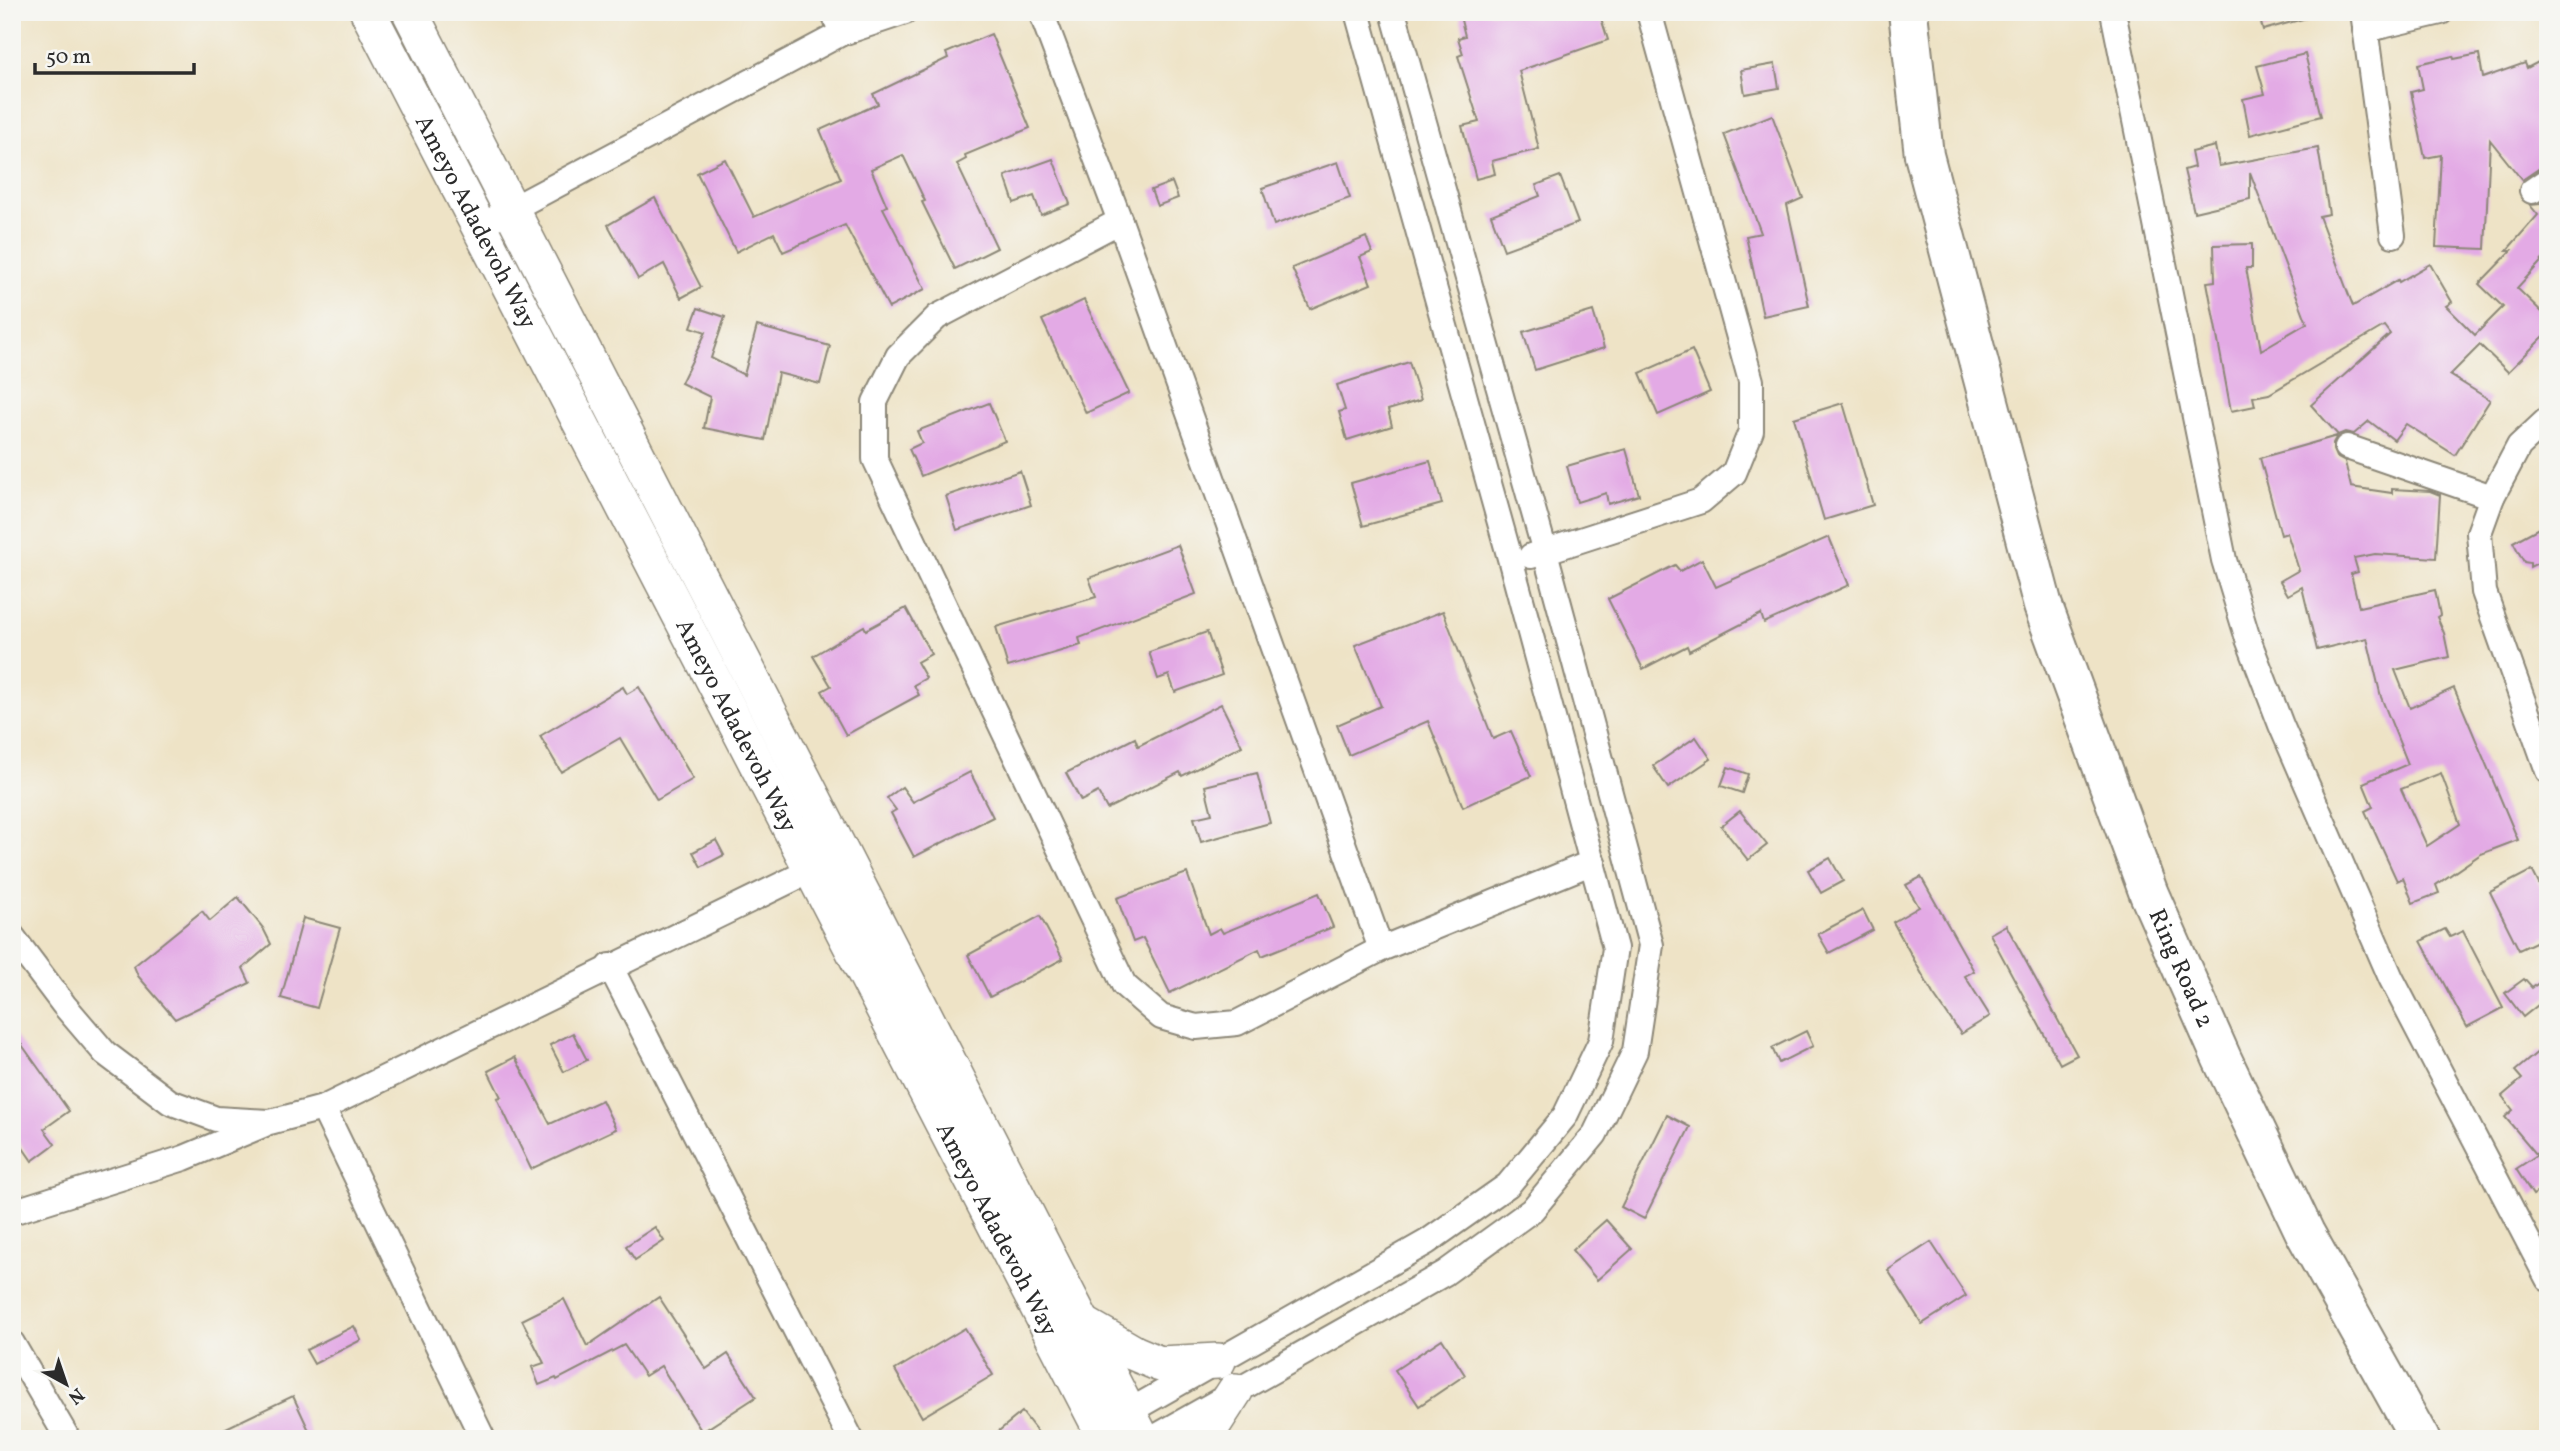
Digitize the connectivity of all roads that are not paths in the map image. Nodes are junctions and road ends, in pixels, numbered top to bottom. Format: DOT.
graph roads {
  1 [pos="368,12"];
  2 [pos="410,12"];
  3 [pos="905,12"];
  4 [pos="1041,12"];
  5 [pos="1357,12"];
  6 [pos="1393,12"];
  7 [pos="1648,12"];
  8 [pos="1908,12"];
  9 [pos="2113,12"];
  10 [pos="2441,12"];
  11 [pos="2364,21"];
  12 [pos="838,23"];
  13 [pos="511,210"];
  14 [pos="1120,221"];
  15 [pos="479,227"];
  16 [pos="2393,235"];
  17 [pos="2548,419"];
  18 [pos="2347,447"];
  19 [pos="2492,497"];
  20 [pos="1545,552"];
  21 [pos="1511,562"];
  22 [pos="2548,771"];
  23 [pos="1593,862"];
  24 [pos="827,863"];
  25 [pos="12,936"];
  26 [pos="1381,949"];
  27 [pos="610,966"];
  28 [pos="323,1108"];
  29 [pos="270,1122"];
  30 [pos="12,1212"];
  31 [pos="2548,1279"];
  32 [pos="1082,1323"];
  33 [pos="12,1343"];
  34 [pos="1218,1361"];
  35 [pos="1235,1391"];
  36 [pos="1119,1429"];
  37 [pos="68,1439"];
  38 [pos="483,1439"];
  39 [pos="851,1439"];
  40 [pos="1152,1439"];
  41 [pos="1204,1439"];
  42 [pos="2420,1439"];
  1 -- 15 [label="street, Ameyo Adadevoh Way"];
  2 -- 13 [label="street, Ameyo Adadevoh Way"];
  3 -- 12 [label="street"];
  4 -- 14 [label="street"];
  5 -- 21 [label="street"];
  6 -- 20 [label="street"];
  7 -- 20 [label="street"];
  8 -- 42 [label="main road, Ring Road 2"];
  9 -- 31 [label="street"];
  10 -- 11 [label="street"];
  11 -- 16 [label="street"];
  12 -- 13 [label="street"];
  13 -- 15 [label="street"];
  13 -- 24 [label="street, Ameyo Adadevoh Way"];
  14 -- 26 [label="street"];
  14 -- 26 [label="street"];
  15 -- 24 [label="street, Ameyo Adadevoh Way"];
  17 -- 19 [label="street"];
  18 -- 19 [label="street"];
  19 -- 22 [label="street"];
  20 -- 21 [label="street"];
  20 -- 35 [label="street"];
  21 -- 23 [label="street"];
  23 -- 26 [label="street"];
  23 -- 34 [label="street"];
  24 -- 27 [label="street"];
  24 -- 32 [label="street, Ameyo Adadevoh Way"];
  24 -- 36 [label="street, Ameyo Adadevoh Way"];
  25 -- 29 [label="street"];
  27 -- 28 [label="street"];
  27 -- 39 [label="street"];
  28 -- 29 [label="street"];
  28 -- 38 [label="street"];
  29 -- 30 [label="street"];
  32 -- 34 [label="street"];
  32 -- 36 [label="street, Ameyo Adadevoh Way"];
  33 -- 37 [label="street"];
  34 -- 36 [label="street"];
  35 -- 40 [label="street"];
  35 -- 41 [label="street"];
}
